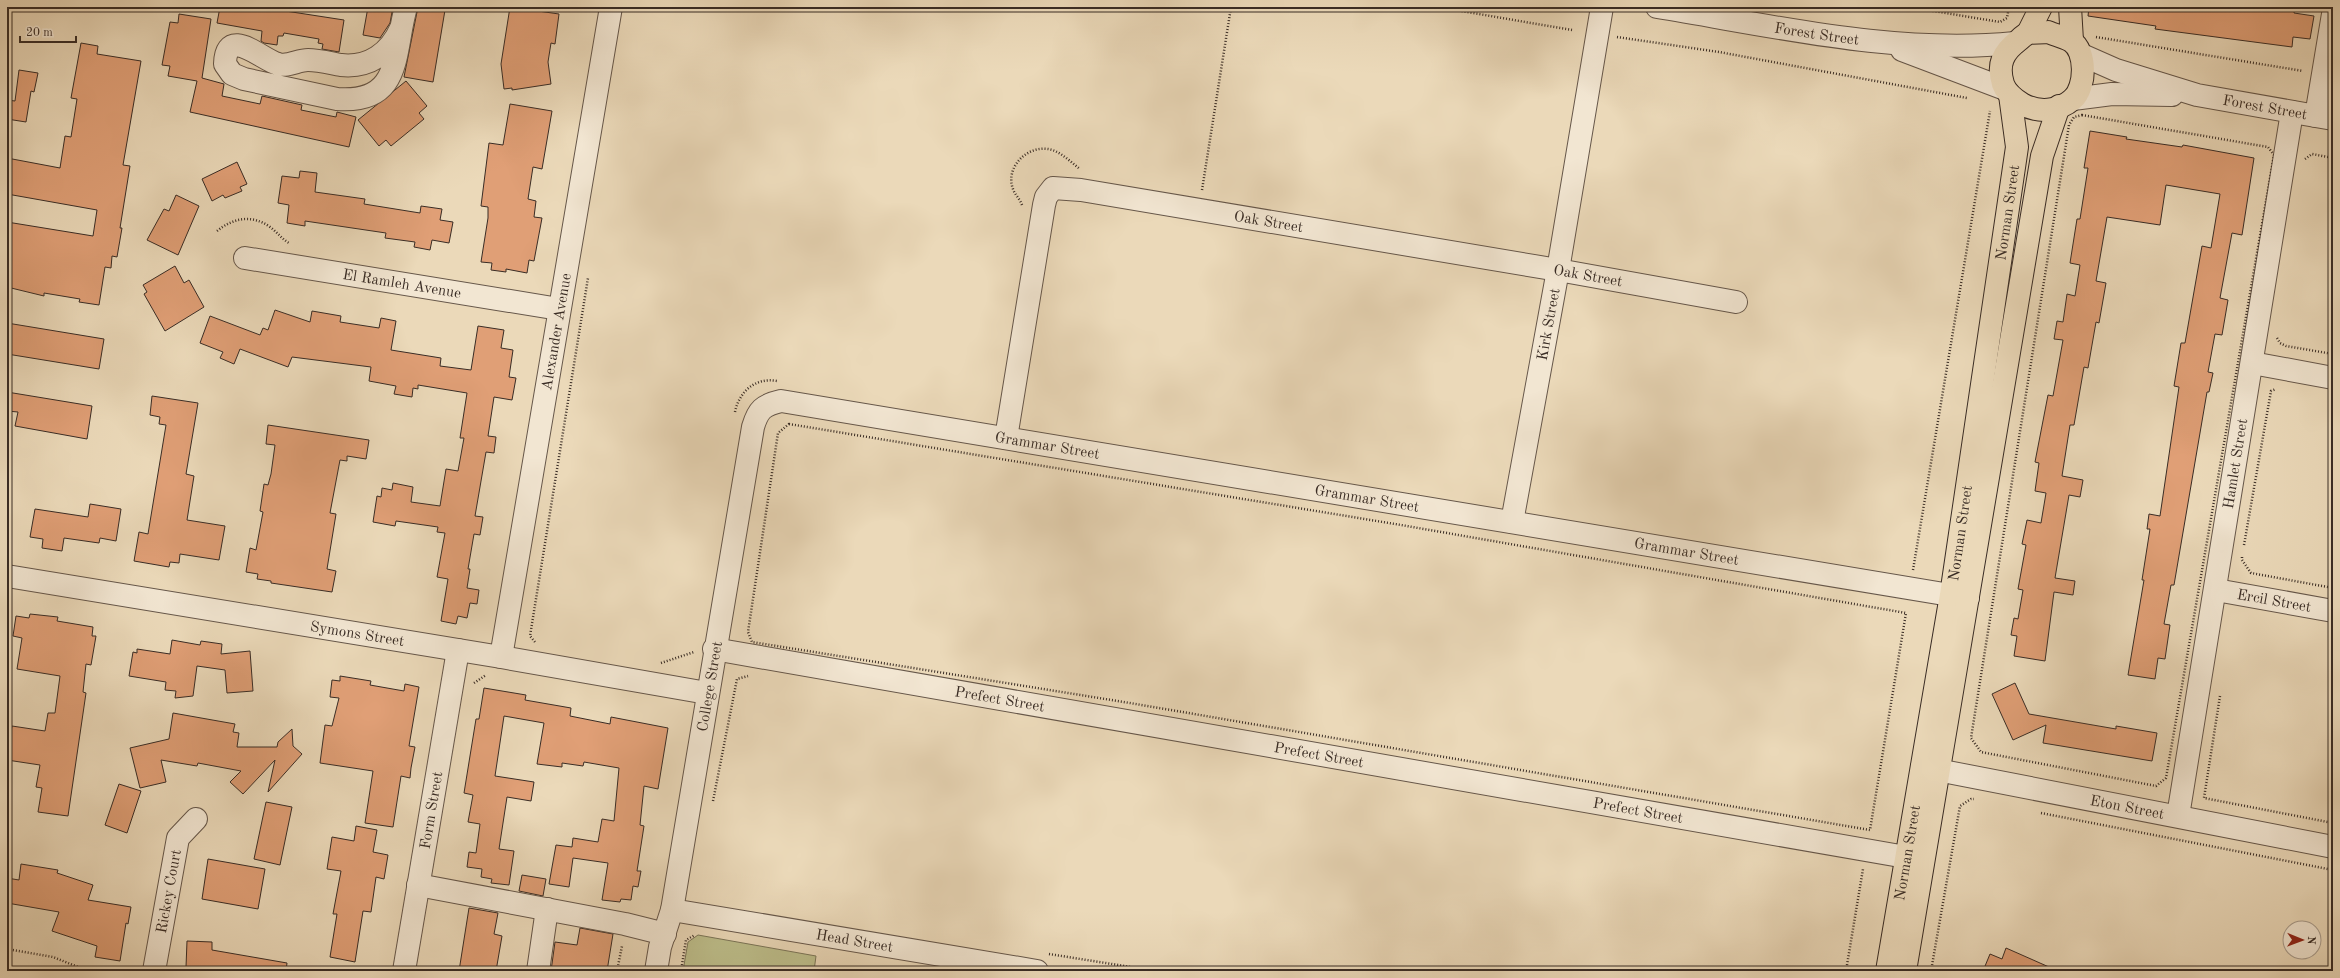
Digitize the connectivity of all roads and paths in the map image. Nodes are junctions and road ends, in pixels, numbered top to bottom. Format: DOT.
graph roads {
  1 [pos="406,7"];
  2 [pos="611,7"];
  3 [pos="1231,7"];
  4 [pos="1438,7"];
  5 [pos="1602,7"];
  6 [pos="1657,7"];
  7 [pos="1909,7"];
  8 [pos="2009,7"];
  9 [pos="2041,7"];
  10 [pos="2070,7"];
  11 [pos="2333,14"];
  12 [pos="401,28"];
  13 [pos="1572,30"];
  14 [pos="1610,36"];
  15 [pos="2021,38"];
  16 [pos="1882,43"];
  17 [pos="2082,44"];
  18 [pos="2308,68"];
  19 [pos="2007,92"];
  20 [pos="2197,95"];
  21 [pos="1969,98"];
  22 [pos="2066,102"];
  23 [pos="1991,110"];
  24 [pos="2292,112"];
  25 [pos="2324,117"];
  26 [pos="2268,147"];
  27 [pos="2312,154"];
  28 [pos="2333,158"];
  29 [pos="1198,209"];
  30 [pos="217,231"];
  31 [pos="295,246"];
  32 [pos="245,258"];
  33 [pos="1558,270"];
  34 [pos="588,274"];
  35 [pos="1736,302"];
  36 [pos="560,309"];
  37 [pos="2274,334"];
  38 [pos="2333,354"];
  39 [pos="2252,363"];
  40 [pos="2333,378"];
  41 [pos="2282,387"];
  42 [pos="766,405"];
  43 [pos="789,424"];
  44 [pos="1006,438"];
  45 [pos="1512,522"];
  46 [pos="1503,542"];
  47 [pos="1912,574"];
  48 [pos="7,576"];
  49 [pos="2333,588"];
  50 [pos="2216,590"];
  51 [pos="1959,596"];
  52 [pos="2333,611"];
  53 [pos="748,632"];
  54 [pos="530,636"];
  55 [pos="714,649"];
  56 [pos="458,650"];
  57 [pos="501,657"];
  58 [pos="484,675"];
  59 [pos="492,676"];
  60 [pos="737,679"];
  61 [pos="2221,688"];
  62 [pos="707,693"];
  63 [pos="1930,769"];
  64 [pos="2166,778"];
  65 [pos="1979,800"];
  66 [pos="712,802"];
  67 [pos="2040,812"];
  68 [pos="2178,816"];
  69 [pos="196,819"];
  70 [pos="2333,823"];
  71 [pos="1870,830"];
  72 [pos="2333,847"];
  73 [pos="1915,858"];
  74 [pos="1864,866"];
  75 [pos="2333,870"];
  76 [pos="418,885"];
  77 [pos="547,909"];
  78 [pos="672,910"];
  79 [pos="665,934"];
  80 [pos="686,940"];
  81 [pos="622,946"];
  82 [pos="7,949"];
  83 [pos="930,962"];
  84 [pos="88,971"];
  85 [pos="154,971"];
  86 [pos="404,971"];
  87 [pos="538,971"];
  88 [pos="617,971"];
  89 [pos="656,971"];
  90 [pos="681,971"];
  91 [pos="1037,971"];
  92 [pos="1846,971"];
  93 [pos="1887,971"];
  94 [pos="1904,971"];
  95 [pos="1931,971"];
  1 -- 12 [label="street"];
  2 -- 36 [label="street, Alexander Avenue"];
  3 -- 29 [label="path"];
  4 -- 13 [label="path"];
  5 -- 33 [label="street, Kirk Street"];
  6 -- 16 [label="street, Forest Street"];
  7 -- 8 [label="path"];
  9 -- 15 [label="main road"];
  10 -- 17 [label="main road"];
  11 -- 25 [label="street"];
  12 -- 12 [label="street"];
  14 -- 21 [label="path"];
  15 -- 16 [label="street, Forest Street"];
  15 -- 17 [label="main road"];
  15 -- 19 [label="main road"];
  16 -- 19 [label="street, Forest Street"];
  17 -- 18 [label="path"];
  17 -- 20 [label="street, Forest Street"];
  17 -- 22 [label="main road"];
  19 -- 22 [label="main road"];
  19 -- 51 [label="main road, Norman Street"];
  20 -- 22 [label="street, Forest Street"];
  20 -- 24 [label="street, Forest Street"];
  22 -- 51 [label="main road, Norman Street"];
  23 -- 47 [label="path"];
  24 -- 25 [label="street, Forest Street"];
  24 -- 39 [label="street, Hamlet Street"];
  26 -- 64 [label="path"];
  27 -- 28 [label="path"];
  29 -- 33 [label="street, Oak Street"];
  29 -- 44 [label="street, Oak Street"];
  30 -- 31 [label="path"];
  32 -- 36 [label="street, El Ramleh Avenue"];
  33 -- 35 [label="street, Oak Street"];
  33 -- 45 [label="street, Kirk Street"];
  34 -- 54 [label="path"];
  36 -- 57 [label="street, Alexander Avenue"];
  37 -- 38 [label="path"];
  39 -- 40 [label="street"];
  39 -- 50 [label="street, Hamlet Street"];
  41 -- 49 [label="path"];
  42 -- 44 [label="street, Grammar Street"];
  42 -- 55 [label="street, College Street"];
  43 -- 53 [label="path"];
  44 -- 45 [label="street, Grammar Street"];
  45 -- 51 [label="street, Grammar Street"];
  46 -- 71 [label="path"];
  48 -- 56 [label="street, Symons Street"];
  50 -- 52 [label="street, Ercil Street"];
  50 -- 68 [label="street, Hamlet Street"];
  51 -- 63 [label="main road, Norman Street"];
  55 -- 62 [label="street, College Street"];
  55 -- 73 [label="street, Prefect Street"];
  56 -- 57 [label="street, Symons Street"];
  56 -- 76 [label="street, Form Street"];
  57 -- 62 [label="street, Symons Street"];
  58 -- 59 [label="path"];
  60 -- 66 [label="path"];
  61 -- 70 [label="path"];
  62 -- 78 [label="street, College Street"];
  63 -- 68 [label="street, Eton Street"];
  63 -- 73 [label="main road, Norman Street"];
  65 -- 95 [label="path"];
  67 -- 75 [label="path"];
  68 -- 72 [label="street, Eton Street"];
  69 -- 85 [label="street, Rickey Court"];
  73 -- 93 [label="main road, Norman Street"];
  73 -- 94 [label="main road, Norman Street"];
  74 -- 92 [label="path"];
  76 -- 77 [label="street"];
  76 -- 86 [label="street, Form Street"];
  77 -- 79 [label="street"];
  77 -- 87 [label="street"];
  78 -- 79 [label="street, College Street"];
  78 -- 83 [label="street, Head Street"];
  79 -- 89 [label="street, College Street"];
  80 -- 90 [label="path"];
  81 -- 88 [label="path"];
  82 -- 84 [label="path"];
  83 -- 91 [label="street, Head Street"];
}
